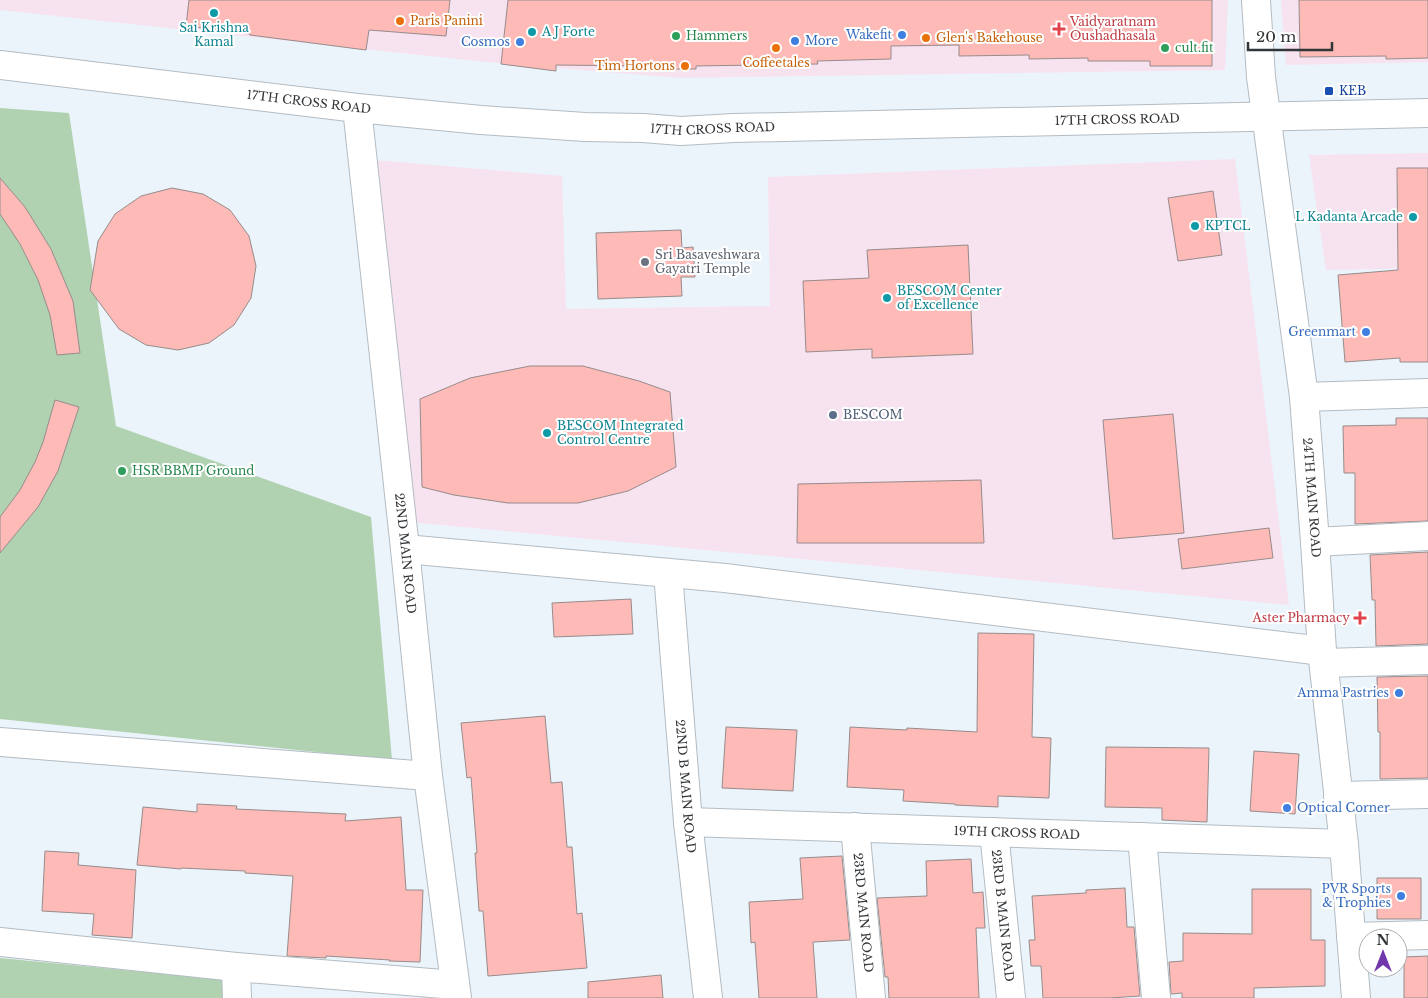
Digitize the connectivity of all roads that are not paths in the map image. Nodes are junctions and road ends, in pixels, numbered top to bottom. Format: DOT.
graph roads {
  1 [pos="1256,0"];
  2 [pos="0,65"];
  3 [pos="357,108"];
  4 [pos="1428,112"];
  5 [pos="1266,116"];
  6 [pos="1428,393"];
  7 [pos="1304,397"];
  8 [pos="1428,536"];
  9 [pos="1316,542"];
  10 [pos="405,548"];
  11 [pos="668,573"];
  12 [pos="1323,657"];
  13 [pos="1428,660"];
  14 [pos="0,742"];
  15 [pos="428,776"];
  16 [pos="1428,794"];
  17 [pos="1338,796"];
  18 [pos="688,822"];
  19 [pos="855,827"];
  20 [pos="994,832"];
  21 [pos="1142,837"];
  22 [pos="1344,844"];
  23 [pos="1428,935"];
  24 [pos="1351,937"];
  25 [pos="0,942"];
  26 [pos="236,967"];
  27 [pos="456,991"];
  28 [pos="237,998"];
  29 [pos="708,998"];
  30 [pos="871,998"];
  31 [pos="1011,998"];
  32 [pos="1156,998"];
  33 [pos="1356,998"];
  1 -- 5 [label="street, 24TH MAIN ROAD"];
  2 -- 3 [label="street, 17TH CROSS ROAD"];
  3 -- 5 [label="street, 17TH CROSS ROAD"];
  3 -- 10 [label="street, 22ND MAIN ROAD"];
  4 -- 5 [label="street, 17TH CROSS ROAD"];
  5 -- 7 [label="street, 24TH MAIN ROAD"];
  6 -- 7 [label="street"];
  7 -- 9 [label="street, 24TH MAIN ROAD"];
  8 -- 9 [label="street"];
  9 -- 12 [label="street, 24TH MAIN ROAD"];
  10 -- 11 [label="street"];
  10 -- 15 [label="street, 22ND MAIN ROAD"];
  11 -- 12 [label="street"];
  11 -- 18 [label="street, 22ND B MAIN ROAD"];
  12 -- 13 [label="street"];
  12 -- 17 [label="street, 24TH MAIN ROAD"];
  14 -- 15 [label="street"];
  15 -- 27 [label="street, 22ND MAIN ROAD"];
  16 -- 17 [label="street"];
  17 -- 22 [label="street, 24TH MAIN ROAD"];
  18 -- 19 [label="street, 19TH CROSS ROAD"];
  18 -- 29 [label="street, 22ND B MAIN ROAD"];
  19 -- 20 [label="street, 19TH CROSS ROAD"];
  19 -- 30 [label="street, 23RD MAIN ROAD"];
  20 -- 21 [label="street, 19TH CROSS ROAD"];
  20 -- 31 [label="street, 23RD B MAIN ROAD"];
  21 -- 22 [label="street, 19TH CROSS ROAD"];
  21 -- 32 [label="street"];
  22 -- 24 [label="street, 24TH MAIN ROAD"];
  23 -- 24 [label="street"];
  24 -- 33 [label="street, 24TH MAIN ROAD"];
  25 -- 26 [label="street"];
  26 -- 27 [label="street"];
  26 -- 28 [label="street"];
}
